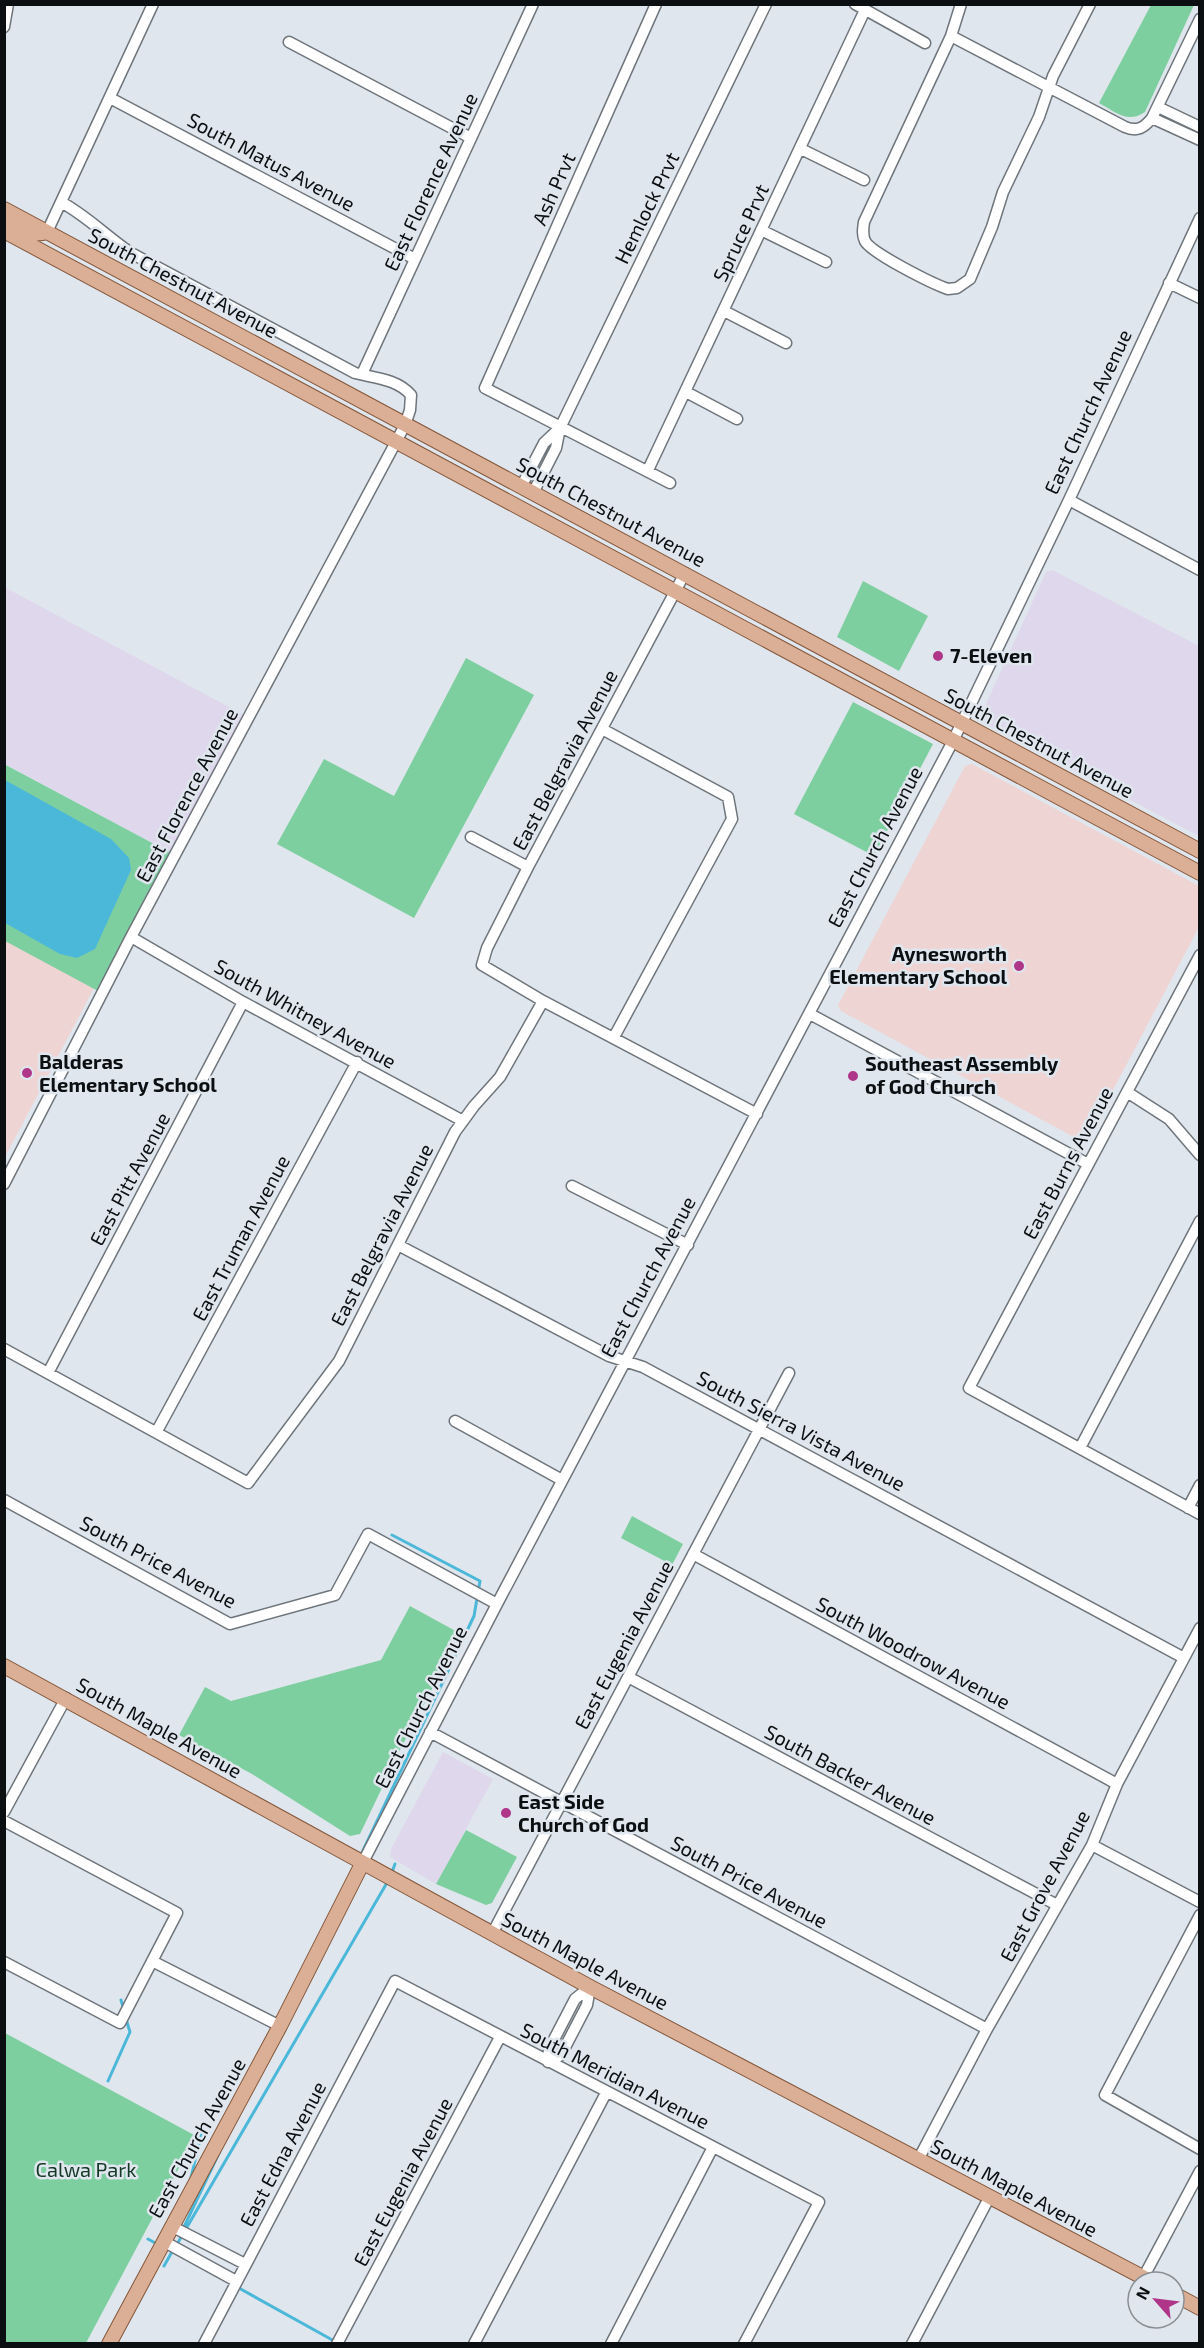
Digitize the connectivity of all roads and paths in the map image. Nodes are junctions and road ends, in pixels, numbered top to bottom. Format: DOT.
graph roads {
  1 [pos="8,4"];
  2 [pos="153,4"];
  3 [pos="657,4"];
  4 [pos="766,4"];
  5 [pos="855,4"];
  6 [pos="961,4"];
  7 [pos="1090,4"];
  8 [pos="530,6"];
  9 [pos="866,10"];
  10 [pos="1200,19"];
  11 [pos="4,27"];
  12 [pos="951,36"];
  13 [pos="289,42"];
  14 [pos="925,43"];
  15 [pos="1048,88"];
  16 [pos="110,98"];
  17 [pos="1158,107"];
  18 [pos="1152,118"];
  19 [pos="1200,127"];
  20 [pos="471,138"];
  21 [pos="1200,140"];
  22 [pos="801,149"];
  23 [pos="864,180"];
  24 [pos="61,202"];
  25 [pos="4,209"];
  26 [pos="1200,218"];
  27 [pos="4,220"];
  28 [pos="761,230"];
  29 [pos="4,231"];
  30 [pos="47,232"];
  31 [pos="415,259"];
  32 [pos="825,262"];
  33 [pos="1169,283"];
  34 [pos="1200,298"];
  35 [pos="724,311"];
  36 [pos="786,343"];
  37 [pos="362,374"];
  38 [pos="686,392"];
  39 [pos="737,419"];
  40 [pos="405,424"];
  41 [pos="560,428"];
  42 [pos="396,441"];
  43 [pos="648,470"];
  44 [pos="670,483"];
  45 [pos="527,490"];
  46 [pos="1069,500"];
  47 [pos="1200,570"];
  48 [pos="685,573"];
  49 [pos="675,592"];
  50 [pos="961,723"];
  51 [pos="602,729"];
  52 [pos="953,741"];
  53 [pos="471,837"];
  54 [pos="1200,851"];
  55 [pos="528,867"];
  56 [pos="1200,873"];
  57 [pos="131,937"];
  58 [pos="1200,955"];
  59 [pos="543,1000"];
  60 [pos="243,1002"];
  61 [pos="810,1014"];
  62 [pos="614,1037"];
  63 [pos="357,1062"];
  64 [pos="1127,1092"];
  65 [pos="757,1114"];
  66 [pos="463,1121"];
  67 [pos="1200,1155"];
  68 [pos="1088,1164"];
  69 [pos="4,1184"];
  70 [pos="572,1186"];
  71 [pos="1200,1221"];
  72 [pos="398,1245"];
  73 [pos="688,1245"];
  74 [pos="4,1349"];
  75 [pos="626,1362"];
  76 [pos="48,1373"];
  77 [pos="789,1373"];
  78 [pos="455,1421"];
  79 [pos="760,1429"];
  80 [pos="157,1431"];
  81 [pos="1080,1448"];
  82 [pos="562,1480"];
  83 [pos="1200,1485"];
  84 [pos="4,1500"];
  85 [pos="1188,1508"];
  86 [pos="1200,1514"];
  87 [pos="693,1554"];
  88 [pos="497,1604"];
  89 [pos="1200,1628"];
  90 [pos="1184,1658"];
  91 [pos="4,1666"];
  92 [pos="627,1677"];
  93 [pos="66,1698"];
  94 [pos="430,1732"];
  95 [pos="1117,1784"];
  96 [pos="561,1802"];
  97 [pos="4,1812"];
  98 [pos="4,1821"];
  99 [pos="1092,1845"];
  100 [pos="362,1864"];
  101 [pos="1200,1902"];
  102 [pos="1057,1905"];
  103 [pos="1200,1914"];
  104 [pos="492,1934"];
  105 [pos="152,1960"];
  106 [pos="4,1962"];
  107 [pos="395,1981"];
  108 [pos="590,1987"];
  109 [pos="280,2026"];
  110 [pos="987,2029"];
  111 [pos="500,2037"];
  112 [pos="548,2062"];
  113 [pos="606,2092"];
  114 [pos="713,2147"];
  115 [pos="1200,2149"];
  116 [pos="918,2160"];
  117 [pos="1200,2172"];
  118 [pos="989,2198"];
  119 [pos="171,2226"];
  120 [pos="163,2241"];
  121 [pos="245,2264"];
  122 [pos="1129,2270"];
  123 [pos="1153,2270"];
  124 [pos="236,2281"];
  125 [pos="1186,2300"];
  126 [pos="1200,2308"];
  127 [pos="109,2343"];
  128 [pos="204,2343"];
  129 [pos="337,2343"];
  130 [pos="474,2343"];
  131 [pos="611,2343"];
  132 [pos="744,2343"];
  133 [pos="912,2343"];
  1 -- 11 [label="street"];
  2 -- 16 [label="street"];
  3 -- 41 [label="street, Ash Prvt"];
  4 -- 41 [label="street, Hemlock Prvt"];
  5 -- 9 [label="street"];
  6 -- 12 [label="street"];
  7 -- 15 [label="street"];
  8 -- 20 [label="street, East Florence Avenue"];
  9 -- 14 [label="street"];
  9 -- 22 [label="street, Spruce Prvt"];
  10 -- 17 [label="street"];
  12 -- 15 [label="street"];
  12 -- 15 [label="street"];
  13 -- 20 [label="street"];
  15 -- 18 [label="street"];
  16 -- 24 [label="street"];
  16 -- 31 [label="street, South Matus Avenue"];
  17 -- 18 [label="street"];
  17 -- 19 [label="street"];
  18 -- 21 [label="street"];
  20 -- 31 [label="street, East Florence Avenue"];
  22 -- 23 [label="street"];
  22 -- 28 [label="street, Spruce Prvt"];
  24 -- 30 [label="street"];
  24 -- 37 [label="street"];
  25 -- 30 [label="main road, South Chestnut Avenue"];
  26 -- 33 [label="street, East Church Avenue"];
  27 -- 30 [label="main road"];
  28 -- 32 [label="street"];
  28 -- 35 [label="street, Spruce Prvt"];
  29 -- 42 [label="main road, South Chestnut Avenue"];
  30 -- 40 [label="main road, South Chestnut Avenue"];
  31 -- 37 [label="street, East Florence Avenue"];
  33 -- 34 [label="street"];
  33 -- 46 [label="street, East Church Avenue"];
  35 -- 36 [label="street"];
  35 -- 38 [label="street, Spruce Prvt"];
  37 -- 40 [label="street, East Florence Avenue"];
  38 -- 39 [label="street"];
  38 -- 43 [label="street, Spruce Prvt"];
  40 -- 42 [label="street, East Florence Avenue"];
  40 -- 45 [label="main road, South Chestnut Avenue"];
  41 -- 43 [label="street"];
  41 -- 45 [label="street, Hemlock Prvt"];
  42 -- 49 [label="main road, South Chestnut Avenue"];
  42 -- 57 [label="street, East Florence Avenue"];
  43 -- 44 [label="street"];
  45 -- 48 [label="main road, South Chestnut Avenue"];
  46 -- 47 [label="street"];
  46 -- 50 [label="street, East Church Avenue"];
  48 -- 49 [label="street, East Belgravia Avenue"];
  48 -- 50 [label="main road, South Chestnut Avenue"];
  49 -- 51 [label="street, East Belgravia Avenue"];
  49 -- 52 [label="main road, South Chestnut Avenue"];
  50 -- 52 [label="street, East Church Avenue"];
  50 -- 54 [label="main road, South Chestnut Avenue"];
  51 -- 55 [label="street, East Belgravia Avenue"];
  51 -- 62 [label="street"];
  52 -- 56 [label="main road, South Chestnut Avenue"];
  52 -- 61 [label="street, East Church Avenue"];
  53 -- 55 [label="street"];
  55 -- 59 [label="street, East Belgravia Avenue"];
  57 -- 60 [label="street, South Whitney Avenue"];
  57 -- 69 [label="street, East Florence Avenue"];
  58 -- 64 [label="street, East Burns Avenue"];
  59 -- 62 [label="street"];
  59 -- 66 [label="street, East Belgravia Avenue"];
  60 -- 63 [label="street, South Whitney Avenue"];
  60 -- 76 [label="street, East Pitt Avenue"];
  61 -- 65 [label="street, East Church Avenue"];
  61 -- 68 [label="street"];
  62 -- 65 [label="street"];
  63 -- 66 [label="street, South Whitney Avenue"];
  63 -- 80 [label="street, East Truman Avenue"];
  64 -- 67 [label="street"];
  64 -- 68 [label="street, East Burns Avenue"];
  65 -- 73 [label="street, East Church Avenue"];
  66 -- 72 [label="street, East Belgravia Avenue"];
  68 -- 81 [label="street, East Burns Avenue"];
  70 -- 73 [label="street"];
  71 -- 81 [label="street"];
  72 -- 75 [label="street, South Sierra Vista Avenue"];
  72 -- 80 [label="street, East Belgravia Avenue"];
  73 -- 75 [label="street, East Church Avenue"];
  74 -- 76 [label="street"];
  75 -- 79 [label="street, South Sierra Vista Avenue"];
  75 -- 82 [label="street, East Church Avenue"];
  76 -- 80 [label="street"];
  77 -- 79 [label="street, East Eugenia Avenue"];
  78 -- 82 [label="street"];
  79 -- 87 [label="street, East Eugenia Avenue"];
  79 -- 90 [label="street, South Sierra Vista Avenue"];
  81 -- 85 [label="street"];
  82 -- 88 [label="street, East Church Avenue"];
  83 -- 85 [label="street"];
  84 -- 88 [label="street, South Price Avenue"];
  85 -- 86 [label="street"];
  87 -- 92 [label="street, East Eugenia Avenue"];
  87 -- 95 [label="street, South Woodrow Avenue"];
  88 -- 94 [label="street, East Church Avenue"];
  89 -- 90 [label="street, East Grove Avenue"];
  90 -- 95 [label="street, East Grove Avenue"];
  91 -- 93 [label="main road, South Maple Avenue"];
  92 -- 96 [label="street, East Eugenia Avenue"];
  92 -- 102 [label="street, South Backer Avenue"];
  93 -- 97 [label="street"];
  93 -- 100 [label="main road, South Maple Avenue"];
  94 -- 96 [label="street, South Price Avenue"];
  94 -- 100 [label="street, East Church Avenue"];
  95 -- 99 [label="street, East Grove Avenue"];
  96 -- 104 [label="street, East Eugenia Avenue"];
  96 -- 110 [label="street, South Price Avenue"];
  98 -- 105 [label="street"];
  99 -- 101 [label="street"];
  99 -- 102 [label="street, East Grove Avenue"];
  100 -- 104 [label="main road, South Maple Avenue"];
  100 -- 109 [label="main road, East Church Avenue"];
  102 -- 110 [label="street, East Grove Avenue"];
  103 -- 115 [label="street"];
  104 -- 108 [label="main road, South Maple Avenue"];
  105 -- 106 [label="street"];
  105 -- 109 [label="street"];
  107 -- 111 [label="street, South Meridian Avenue"];
  107 -- 121 [label="street, East Edna Avenue"];
  108 -- 112 [label="street"];
  108 -- 116 [label="main road, South Maple Avenue"];
  109 -- 119 [label="main road, East Church Avenue"];
  110 -- 116 [label="street, East Grove Avenue"];
  111 -- 112 [label="street, South Meridian Avenue"];
  111 -- 129 [label="street, East Eugenia Avenue"];
  112 -- 113 [label="street, South Meridian Avenue"];
  113 -- 114 [label="street, South Meridian Avenue"];
  113 -- 130 [label="street"];
  114 -- 131 [label="street"];
  114 -- 132 [label="street, South Meridian Avenue"];
  116 -- 118 [label="main road, South Maple Avenue"];
  117 -- 123 [label="street"];
  118 -- 122 [label="main road, South Maple Avenue"];
  118 -- 133 [label="street"];
  119 -- 120 [label="main road, East Church Avenue"];
  119 -- 121 [label="street"];
  120 -- 124 [label="street"];
  120 -- 127 [label="main road, East Church Avenue"];
  121 -- 124 [label="street, East Edna Avenue"];
  124 -- 128 [label="street, East Edna Avenue"];
  125 -- 126 [label="main road"];
}
